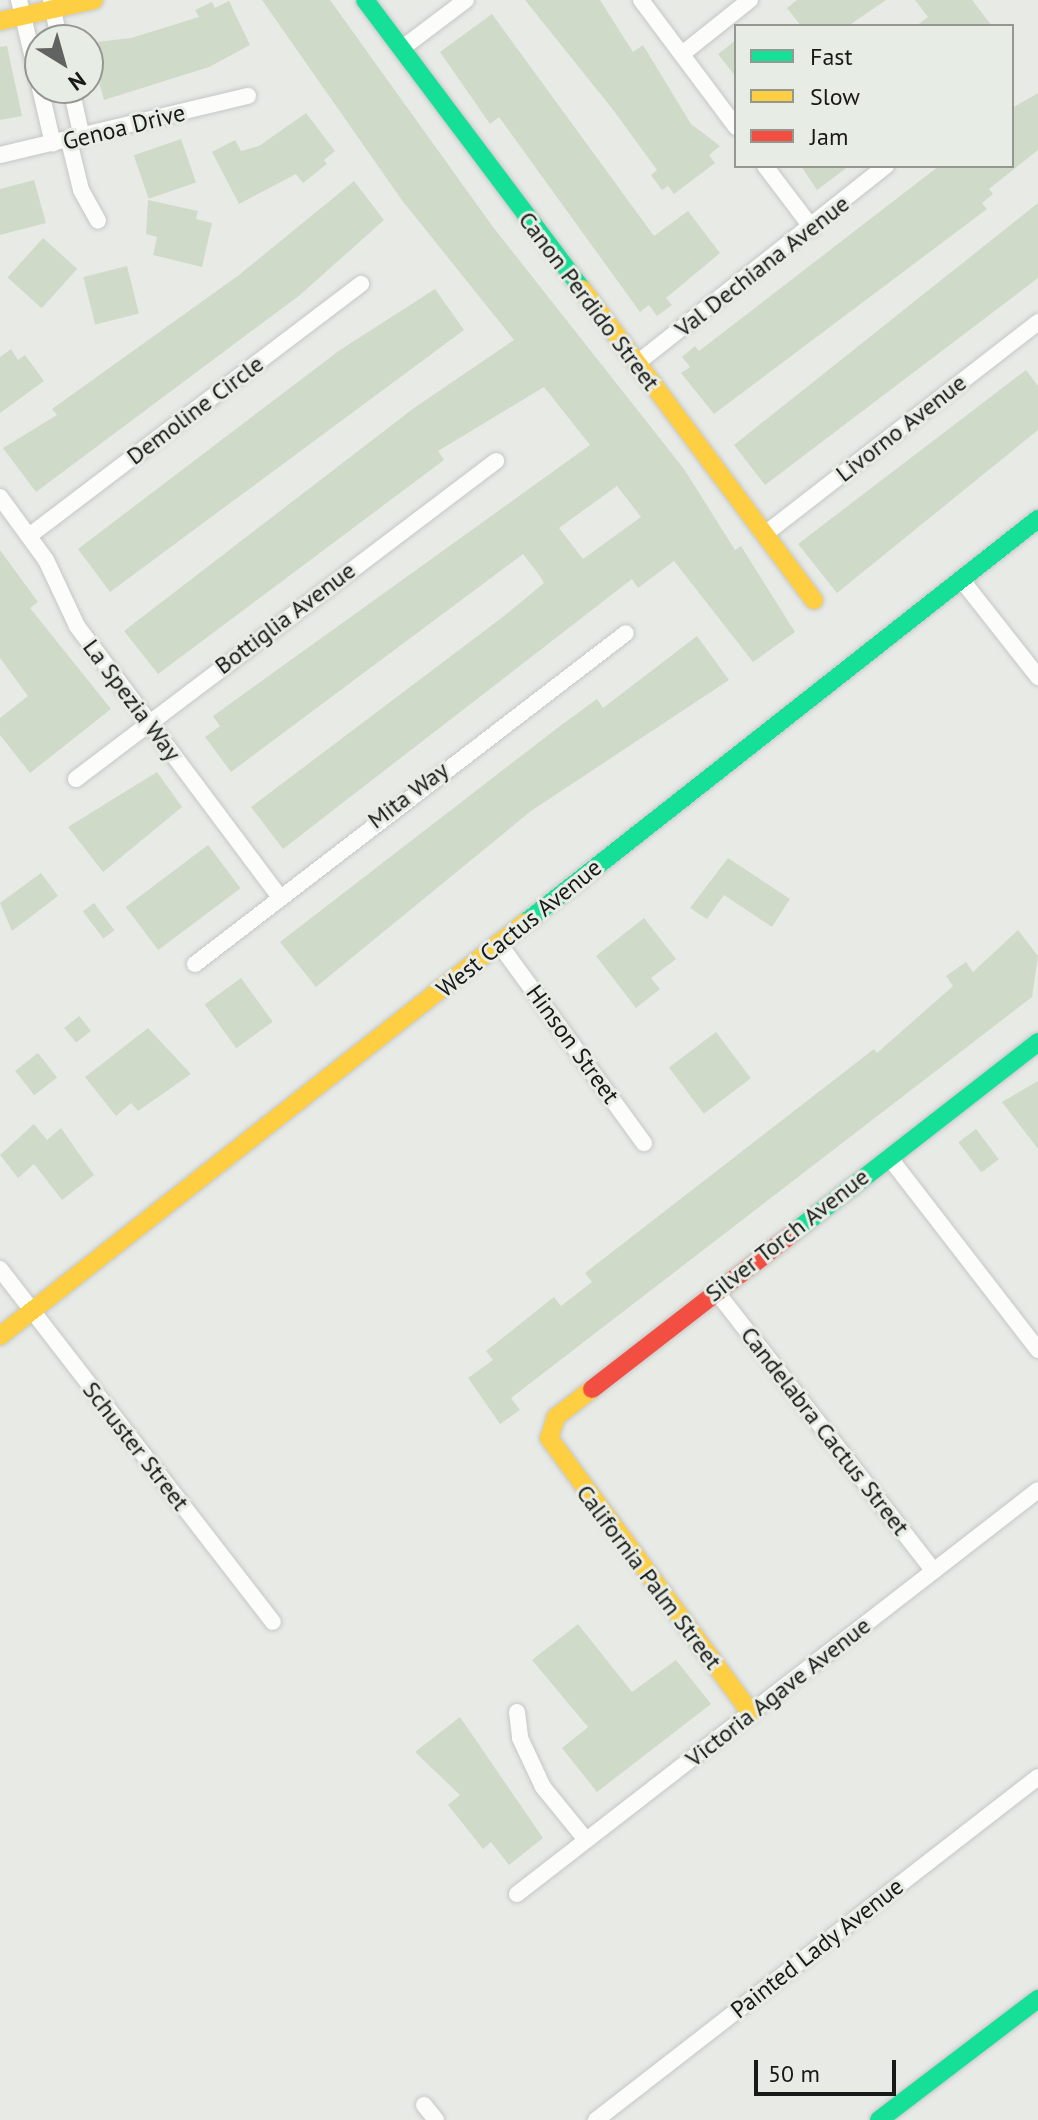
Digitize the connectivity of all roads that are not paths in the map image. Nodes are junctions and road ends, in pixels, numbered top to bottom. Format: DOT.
graph roads {
  1 [pos="94,0"];
  2 [pos="365,0"];
  3 [pos="466,0"];
  4 [pos="641,0"];
  5 [pos="750,0"];
  6 [pos="52,5"];
  7 [pos="21,8"];
  8 [pos="0,21"];
  9 [pos="401,49"];
  10 [pos="682,54"];
  11 [pos="248,96"];
  12 [pos="48,104"];
  13 [pos="70,104"];
  14 [pos="734,124"];
  15 [pos="68,141"];
  16 [pos="0,155"];
  17 [pos="767,168"];
  18 [pos="884,168"];
  19 [pos="98,221"];
  20 [pos="812,228"];
  21 [pos="361,284"];
  22 [pos="1038,322"];
  23 [pos="636,364"];
  24 [pos="496,461"];
  25 [pos="0,497"];
  26 [pos="1038,519"];
  27 [pos="765,534"];
  28 [pos="29,536"];
  29 [pos="961,579"];
  30 [pos="814,600"];
  31 [pos="626,633"];
  32 [pos="1038,677"];
  33 [pos="148,720"];
  34 [pos="76,779"];
  35 [pos="278,895"];
  36 [pos="500,945"];
  37 [pos="195,964"];
  38 [pos="1038,1042"];
  39 [pos="644,1143"];
  40 [pos="889,1157"];
  41 [pos="0,1269"];
  42 [pos="715,1290"];
  43 [pos="31,1312"];
  44 [pos="0,1336"];
  45 [pos="1038,1350"];
  46 [pos="549,1438"];
  47 [pos="1038,1490"];
  48 [pos="934,1571"];
  49 [pos="273,1622"];
  50 [pos="517,1712"];
  51 [pos="751,1713"];
  52 [pos="1038,1777"];
  53 [pos="586,1840"];
  54 [pos="517,1894"];
  55 [pos="1038,1999"];
  56 [pos="424,2105"];
  57 [pos="436,2120"];
  58 [pos="596,2120"];
  59 [pos="879,2120"];
  1 -- 6 [label="street"];
  2 -- 9 [label="street, Canon Perdido Street"];
  3 -- 9 [label="street"];
  4 -- 10 [label="street"];
  5 -- 10 [label="street"];
  6 -- 7 [label="street"];
  7 -- 8 [label="street"];
  9 -- 23 [label="street, Canon Perdido Street"];
  10 -- 14 [label="street"];
  11 -- 15 [label="street, Genoa Drive"];
  12 -- 15 [label="street"];
  13 -- 15 [label="street"];
  15 -- 16 [label="street, Genoa Drive"];
  15 -- 19 [label="street"];
  17 -- 20 [label="street"];
  18 -- 20 [label="street, Val Dechiana Avenue"];
  20 -- 23 [label="street, Val Dechiana Avenue"];
  21 -- 28 [label="street, Demoline Circle"];
  22 -- 27 [label="street, Livorno Avenue"];
  23 -- 27 [label="street, Canon Perdido Street"];
  24 -- 33 [label="street, Bottiglia Avenue"];
  25 -- 28 [label="street, La Spezia Way"];
  26 -- 29 [label="street, West Cactus Avenue"];
  27 -- 30 [label="street, Canon Perdido Street"];
  28 -- 33 [label="street, La Spezia Way"];
  29 -- 32 [label="street"];
  29 -- 36 [label="street, West Cactus Avenue"];
  31 -- 35 [label="street, Mita Way"];
  33 -- 34 [label="street, Bottiglia Avenue"];
  33 -- 35 [label="street, La Spezia Way"];
  35 -- 37 [label="street, Mita Way"];
  36 -- 39 [label="street, Hinson Street"];
  36 -- 43 [label="street, West Cactus Avenue"];
  38 -- 40 [label="street, Silver Torch Avenue"];
  40 -- 42 [label="street, Silver Torch Avenue"];
  40 -- 45 [label="street"];
  41 -- 43 [label="street, Schuster Street"];
  42 -- 46 [label="street, Silver Torch Avenue"];
  42 -- 48 [label="street, Candelabra Cactus Street"];
  43 -- 44 [label="street, West Cactus Avenue"];
  43 -- 49 [label="street, Schuster Street"];
  46 -- 51 [label="street, California Palm Street"];
  47 -- 48 [label="street, Victoria Agave Avenue"];
  48 -- 51 [label="street, Victoria Agave Avenue"];
  50 -- 53 [label="street"];
  51 -- 53 [label="street, Victoria Agave Avenue"];
  52 -- 58 [label="street, Painted Lady Avenue"];
  53 -- 54 [label="street, Victoria Agave Avenue"];
  55 -- 59 [label="street"];
  56 -- 57 [label="street"];
}
